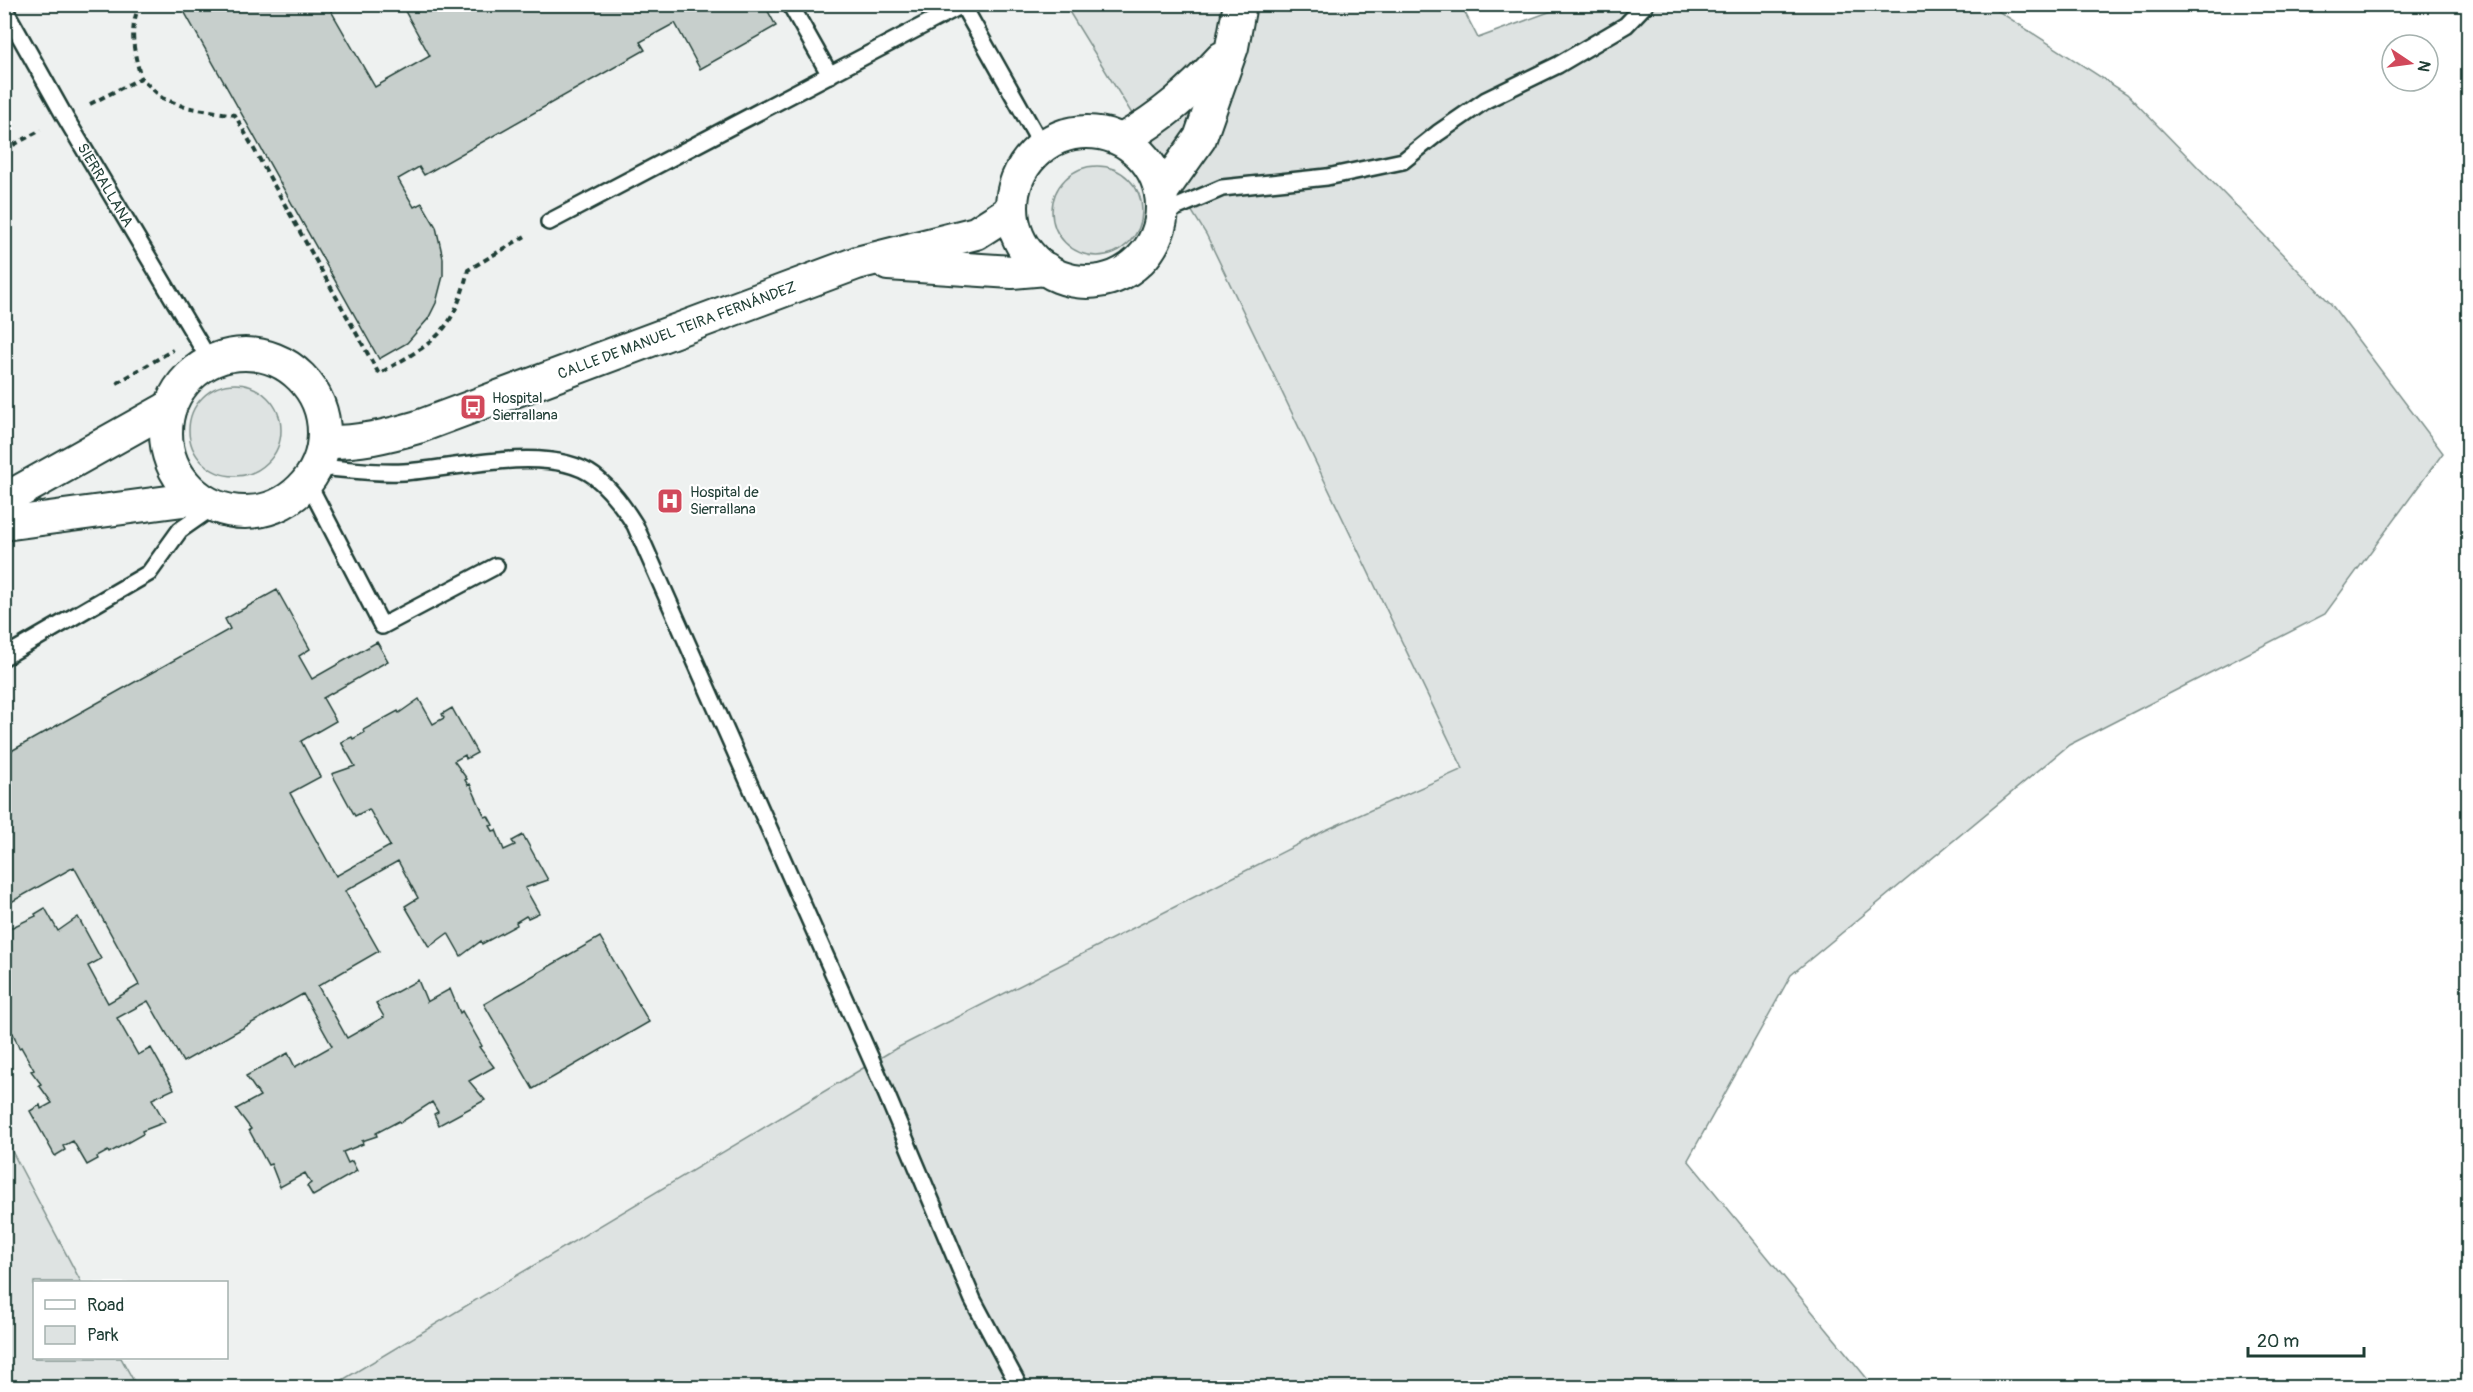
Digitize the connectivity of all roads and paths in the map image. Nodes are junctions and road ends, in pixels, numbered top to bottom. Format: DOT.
graph roads {
  1 [pos="140,4"];
  2 [pos="790,4"];
  3 [pos="1240,4"];
  4 [pos="1646,4"];
  5 [pos="962,5"];
  6 [pos="4,8"];
  7 [pos="1232,47"];
  8 [pos="830,75"];
  9 [pos="141,78"];
  10 [pos="65,117"];
  11 [pos="1122,140"];
  12 [pos="1042,146"];
  13 [pos="4,150"];
  14 [pos="1161,204"];
  15 [pos="1012,210"];
  16 [pos="549,222"];
  17 [pos="857,262"];
  18 [pos="1046,269"];
  19 [pos="202,349"];
  20 [pos="117,383"];
  21 [pos="170,407"];
  22 [pos="316,464"];
  23 [pos="4,500"];
  24 [pos="206,502"];
  25 [pos="4,524"];
  26 [pos="496,566"];
  27 [pos="4,657"];
  28 [pos="1020,1388"];
  1 -- 9 [label="path"];
  2 -- 8 [label="lane"];
  3 -- 7 [label="street"];
  4 -- 14 [label="lane"];
  5 -- 8 [label="lane"];
  5 -- 12 [label="lane"];
  6 -- 10 [label="lane, SIERRALLANA"];
  7 -- 11 [label="street"];
  7 -- 14 [label="street"];
  8 -- 16 [label="lane"];
  9 -- 10 [label="path"];
  9 -- 16 [label="path"];
  10 -- 13 [label="path"];
  10 -- 19 [label="lane, SIERRALLANA"];
  11 -- 12 [label="street"];
  11 -- 14 [label="street"];
  12 -- 15 [label="street"];
  14 -- 18 [label="street"];
  15 -- 17 [label="street, CALLE DE MANUEL TEIRA FERNÁNDEZ"];
  15 -- 18 [label="street"];
  17 -- 18 [label="street, CALLE DE MANUEL TEIRA FERNÁNDEZ"];
  17 -- 22 [label="street, CALLE DE MANUEL TEIRA FERNÁNDEZ"];
  19 -- 20 [label="path"];
  19 -- 21 [label="street"];
  19 -- 22 [label="street"];
  21 -- 23 [label="street"];
  21 -- 24 [label="street"];
  22 -- 24 [label="street"];
  22 -- 26 [label="lane"];
  22 -- 28 [label="lane"];
  24 -- 25 [label="street"];
  24 -- 27 [label="lane"];
}
